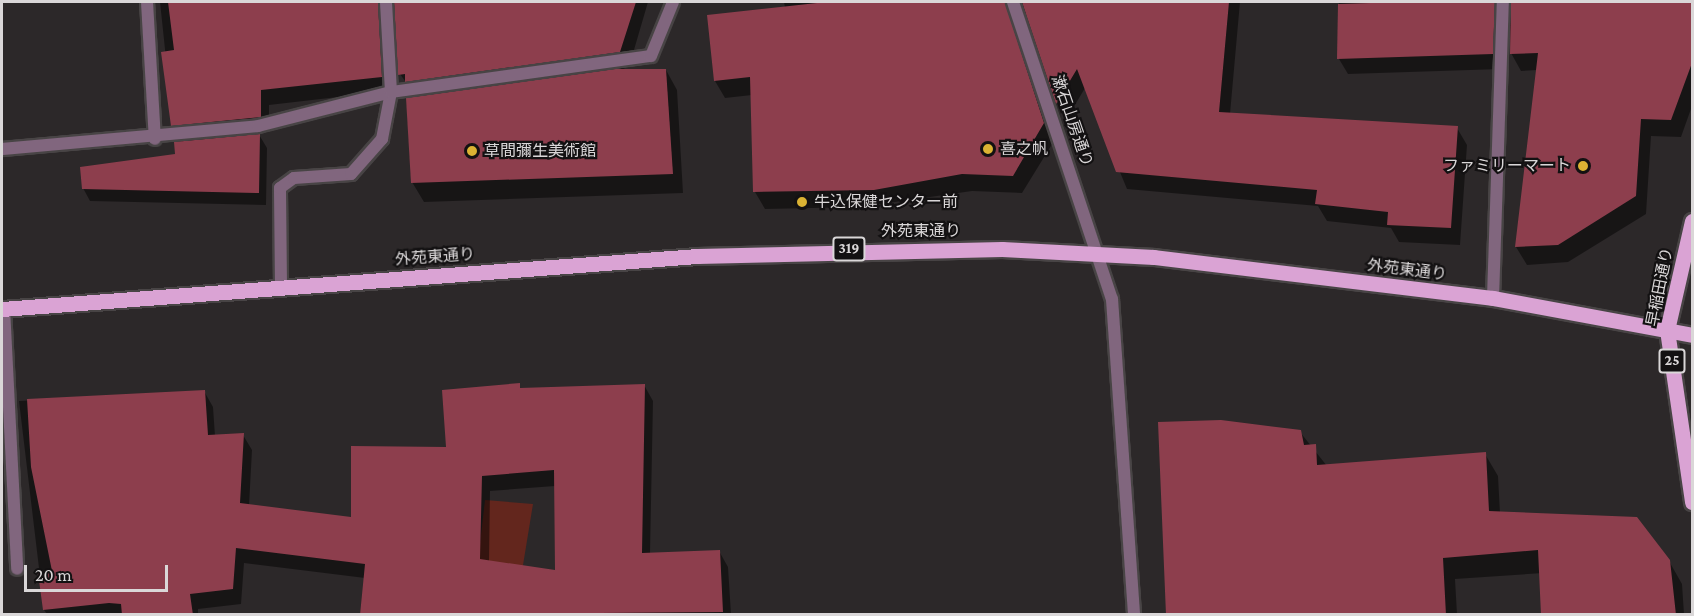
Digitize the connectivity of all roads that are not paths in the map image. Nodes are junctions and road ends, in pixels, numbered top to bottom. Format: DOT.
graph roads {
  1 [pos="147,2"];
  2 [pos="386,2"];
  3 [pos="673,2"];
  4 [pos="1013,2"];
  5 [pos="1503,2"];
  6 [pos="391,92"];
  7 [pos="155,139"];
  8 [pos="2,149"];
  9 [pos="1692,221"];
  10 [pos="1099,252"];
  11 [pos="281,286"];
  12 [pos="1493,298"];
  13 [pos="3,309"];
  14 [pos="1667,330"];
  15 [pos="1692,335"];
  16 [pos="1692,502"];
  17 [pos="17,569"];
  18 [pos="1134,615"];
  1 -- 7 [label="street"];
  2 -- 6 [label="street"];
  3 -- 6 [label="street"];
  4 -- 10 [label="street, 漱石山房通り"];
  5 -- 12 [label="street"];
  6 -- 7 [label="street"];
  6 -- 11 [label="street"];
  7 -- 8 [label="street"];
  9 -- 14 [label="main road, 早稲田通り / 25"];
  10 -- 11 [label="main road, 外苑東通り / 319"];
  10 -- 12 [label="main road, 外苑東通り / 319"];
  10 -- 18 [label="street, 漱石山房通り"];
  11 -- 13 [label="main road, 外苑東通り / 319"];
  12 -- 14 [label="main road, 外苑東通り / 319"];
  13 -- 17 [label="street"];
  14 -- 15 [label="main road, 外苑東通り / 319"];
  14 -- 16 [label="main road, 早稲田通り / 25"];
}
